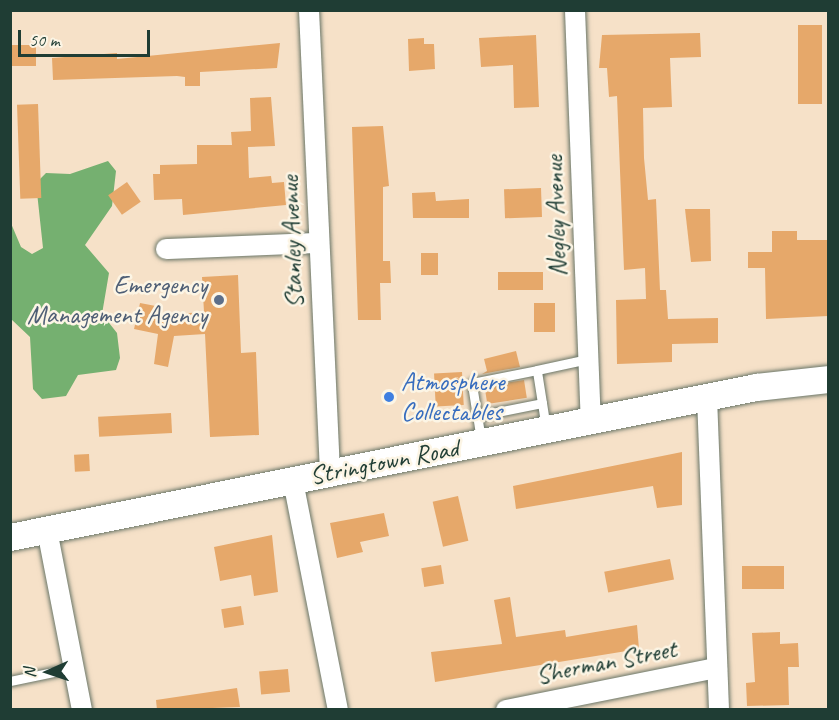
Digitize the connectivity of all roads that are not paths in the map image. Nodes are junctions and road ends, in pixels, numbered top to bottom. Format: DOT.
graph roads {
  1 [pos="309,10"];
  2 [pos="575,10"];
  3 [pos="318,243"];
  4 [pos="166,249"];
  5 [pos="588,359"];
  6 [pos="537,370"];
  7 [pos="828,379"];
  8 [pos="707,397"];
  9 [pos="542,403"];
  10 [pos="477,416"];
  11 [pos="591,421"];
  12 [pos="546,430"];
  13 [pos="482,442"];
  14 [pos="330,472"];
  15 [pos="293,481"];
  16 [pos="47,530"];
  17 [pos="10,537"];
  18 [pos="73,668"];
  19 [pos="717,668"];
  20 [pos="10,681"];
  21 [pos="81,710"];
  22 [pos="338,710"];
  23 [pos="506,710"];
  24 [pos="719,710"];
  1 -- 3 [label="street, Stanley Avenue"];
  2 -- 5 [label="street, Negley Avenue"];
  3 -- 4 [label="street"];
  3 -- 14 [label="street, Stanley Avenue"];
  5 -- 6 [label="lane"];
  5 -- 11 [label="street, Negley Avenue"];
  6 -- 9 [label="lane"];
  6 -- 10 [label="lane"];
  7 -- 8 [label="main road, Stringtown Road"];
  8 -- 11 [label="main road, Stringtown Road"];
  8 -- 19 [label="street"];
  9 -- 10 [label="lane"];
  9 -- 12 [label="lane"];
  10 -- 13 [label="lane"];
  11 -- 12 [label="main road, Stringtown Road"];
  12 -- 13 [label="main road, Stringtown Road"];
  13 -- 14 [label="main road, Stringtown Road"];
  14 -- 15 [label="main road, Stringtown Road"];
  15 -- 16 [label="main road, Stringtown Road"];
  15 -- 22 [label="street"];
  16 -- 17 [label="main road, Stringtown Road"];
  16 -- 18 [label="street"];
  18 -- 20 [label="lane"];
  18 -- 21 [label="street"];
  19 -- 23 [label="street, Sherman Street"];
  19 -- 24 [label="street"];
}
